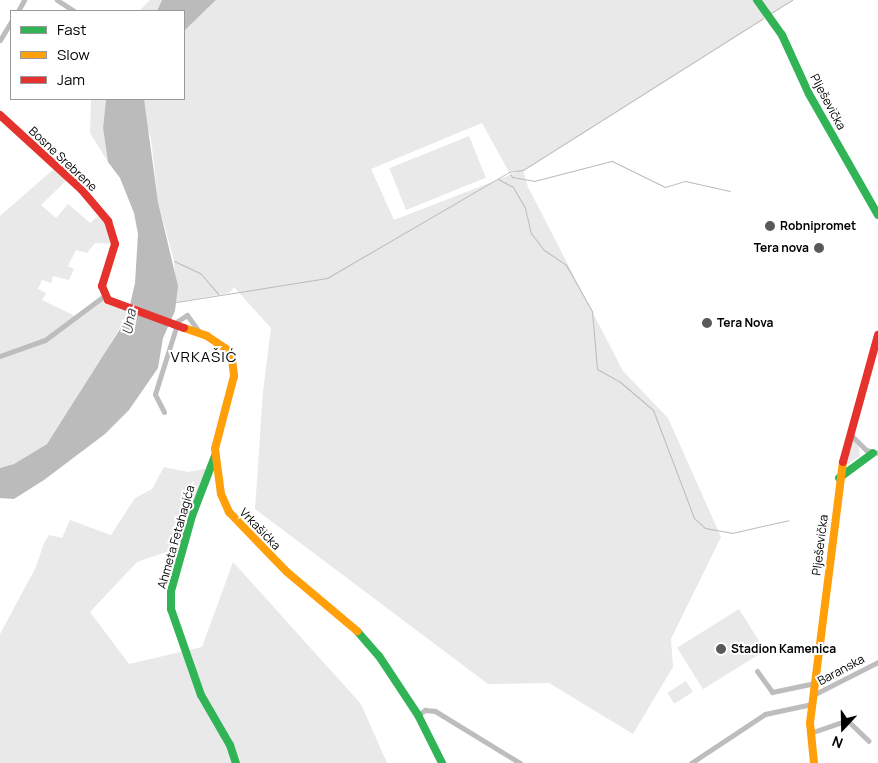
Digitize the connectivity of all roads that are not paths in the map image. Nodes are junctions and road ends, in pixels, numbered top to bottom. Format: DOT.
graph roads {
  1 [pos="57,0"];
  2 [pos="758,0"];
  3 [pos="72,10"];
  4 [pos="10,24"];
  5 [pos="0,40"];
  6 [pos="0,115"];
  7 [pos="878,215"];
  8 [pos="104,296"];
  9 [pos="201,334"];
  10 [pos="878,335"];
  11 [pos="0,356"];
  12 [pos="164,412"];
  13 [pos="849,433"];
  14 [pos="876,453"];
  15 [pos="216,456"];
  16 [pos="839,478"];
  17 [pos="878,662"];
  18 [pos="757,671"];
  19 [pos="815,683"];
  20 [pos="814,695"];
  21 [pos="812,704"];
  22 [pos="418,715"];
  23 [pos="810,733"];
  24 [pos="869,741"];
  25 [pos="236,763"];
  26 [pos="442,763"];
  27 [pos="520,763"];
  28 [pos="691,763"];
  29 [pos="814,763"];
  1 -- 3 [label="street"];
  2 -- 7 [label="street, Plješevička"];
  4 -- 5 [label="street"];
  6 -- 8 [label="street, Bosne Srebrene"];
  8 -- 9 [label="street, Vrkašićka"];
  8 -- 11 [label="street"];
  9 -- 12 [label="street"];
  9 -- 15 [label="street, Vrkašićka"];
  10 -- 13 [label="street, Plješevička"];
  13 -- 14 [label="street"];
  13 -- 16 [label="street, Plješevička"];
  14 -- 16 [label="street"];
  15 -- 22 [label="street, Vrkašićka"];
  15 -- 25 [label="street, Ahmeta Fetahagića"];
  16 -- 19 [label="street, Plješevička"];
  17 -- 20 [label="street, Baranska"];
  18 -- 19 [label="street"];
  19 -- 20 [label="street, Plješevička"];
  20 -- 21 [label="street, Plješevička"];
  21 -- 23 [label="street, Plješevička"];
  21 -- 28 [label="street"];
  22 -- 26 [label="street, Vrkašićka"];
  22 -- 27 [label="street"];
  23 -- 24 [label="street"];
  23 -- 29 [label="street, Plješevička"];
}
